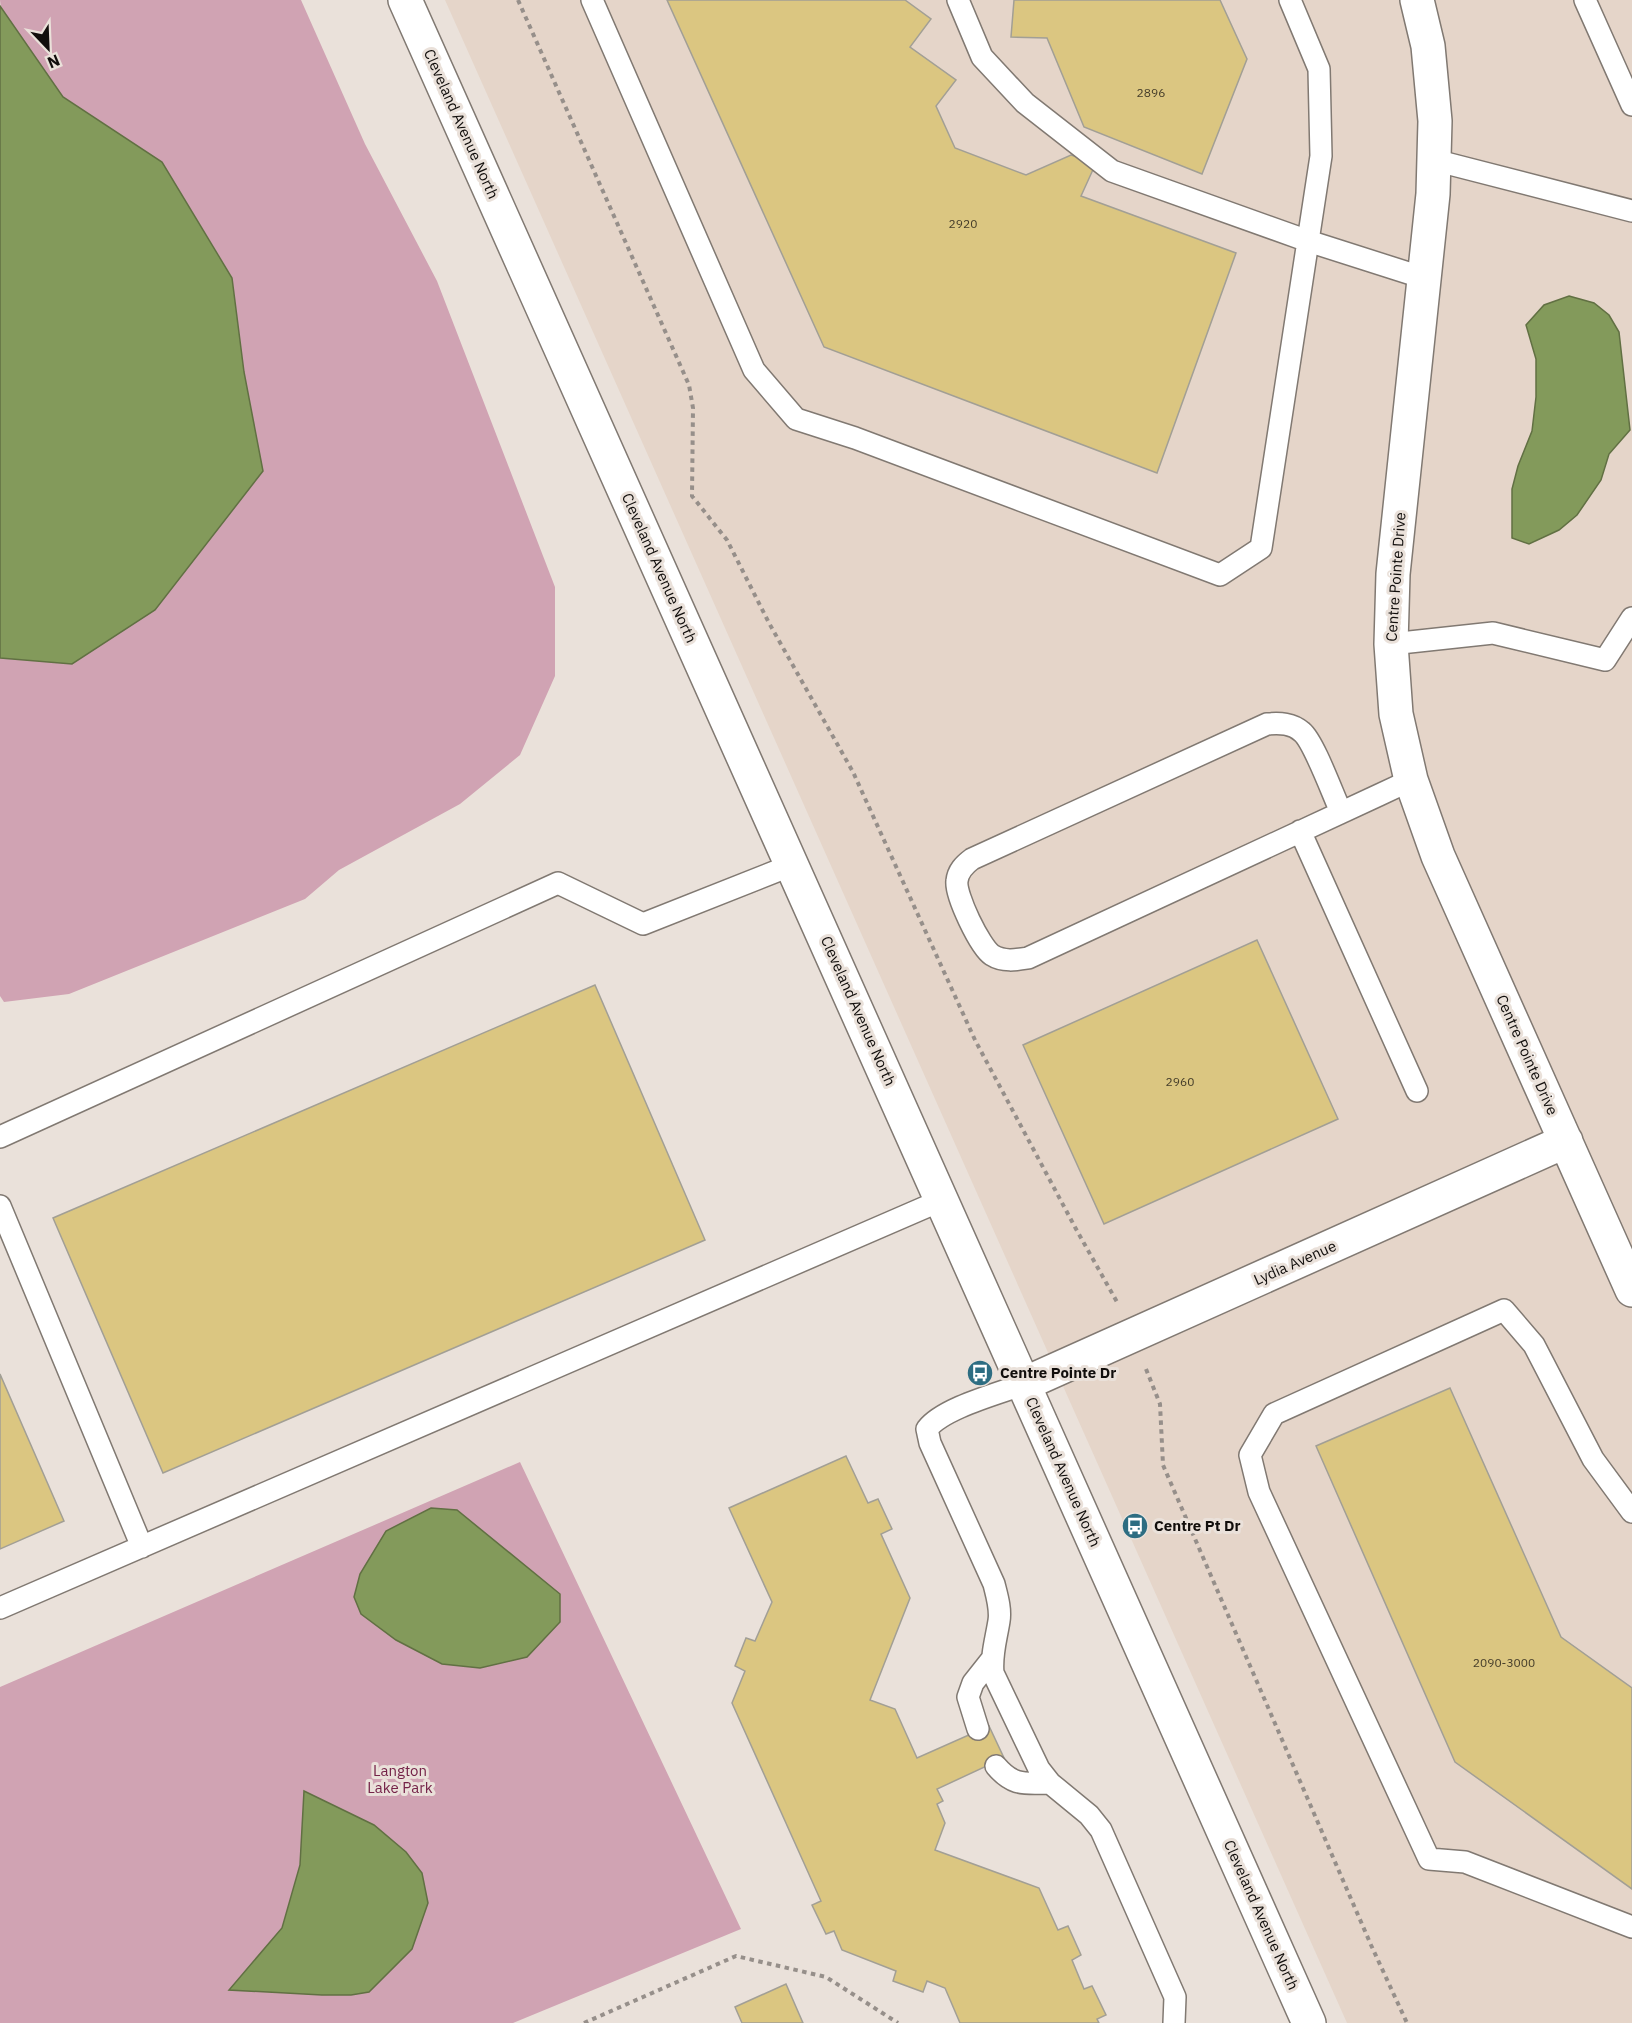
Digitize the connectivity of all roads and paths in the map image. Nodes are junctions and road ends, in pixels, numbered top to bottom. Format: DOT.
graph roads {
  1 [pos="405,0"];
  2 [pos="518,0"];
  3 [pos="592,0"];
  4 [pos="958,0"];
  5 [pos="1290,0"];
  6 [pos="1417,0"];
  7 [pos="1585,0"];
  8 [pos="1632,105"];
  9 [pos="1434,160"];
  10 [pos="1632,211"];
  11 [pos="1308,242"];
  12 [pos="1424,278"];
  13 [pos="1632,618"];
  14 [pos="1391,644"];
  15 [pos="1411,780"];
  16 [pos="1341,812"];
  17 [pos="1300,831"];
  18 [pos="792,865"];
  19 [pos="1417,1091"];
  20 [pos="0,1137"];
  21 [pos="1566,1142"];
  22 [pos="942,1200"];
  23 [pos="0,1206"];
  24 [pos="1632,1290"];
  25 [pos="1133,1335"];
  26 [pos="1024,1384"];
  27 [pos="1632,1512"];
  28 [pos="142,1547"];
  29 [pos="0,1608"];
  30 [pos="992,1659"];
  31 [pos="978,1729"];
  32 [pos="996,1766"];
  33 [pos="1050,1783"];
  34 [pos="1632,1927"];
  35 [pos="584,2023"];
  36 [pos="898,2023"];
  37 [pos="1174,2023"];
  38 [pos="1310,2023"];
  39 [pos="1407,2023"];
  1 -- 18 [label="street, Cleveland Avenue North"];
  2 -- 25 [label="path"];
  3 -- 11 [label="lane"];
  4 -- 11 [label="lane"];
  5 -- 11 [label="lane"];
  6 -- 9 [label="street, Centre Pointe Drive"];
  7 -- 8 [label="lane"];
  9 -- 10 [label="lane"];
  9 -- 12 [label="street, Centre Pointe Drive"];
  11 -- 12 [label="lane"];
  12 -- 14 [label="street, Centre Pointe Drive"];
  13 -- 14 [label="lane"];
  14 -- 15 [label="street, Centre Pointe Drive"];
  15 -- 16 [label="lane"];
  15 -- 21 [label="street, Centre Pointe Drive"];
  16 -- 17 [label="lane"];
  16 -- 17 [label="lane"];
  17 -- 19 [label="lane"];
  18 -- 20 [label="lane"];
  18 -- 22 [label="street, Cleveland Avenue North"];
  21 -- 24 [label="street, Centre Pointe Drive"];
  21 -- 25 [label="street, Lydia Avenue"];
  22 -- 26 [label="street, Cleveland Avenue North"];
  22 -- 28 [label="lane"];
  23 -- 28 [label="lane"];
  25 -- 26 [label="street, Lydia Avenue"];
  25 -- 39 [label="path"];
  26 -- 30 [label="lane"];
  26 -- 38 [label="street, Cleveland Avenue North"];
  27 -- 34 [label="lane"];
  28 -- 29 [label="lane"];
  30 -- 31 [label="lane"];
  30 -- 33 [label="lane"];
  32 -- 33 [label="lane"];
  33 -- 37 [label="lane"];
  35 -- 36 [label="path"];
}
